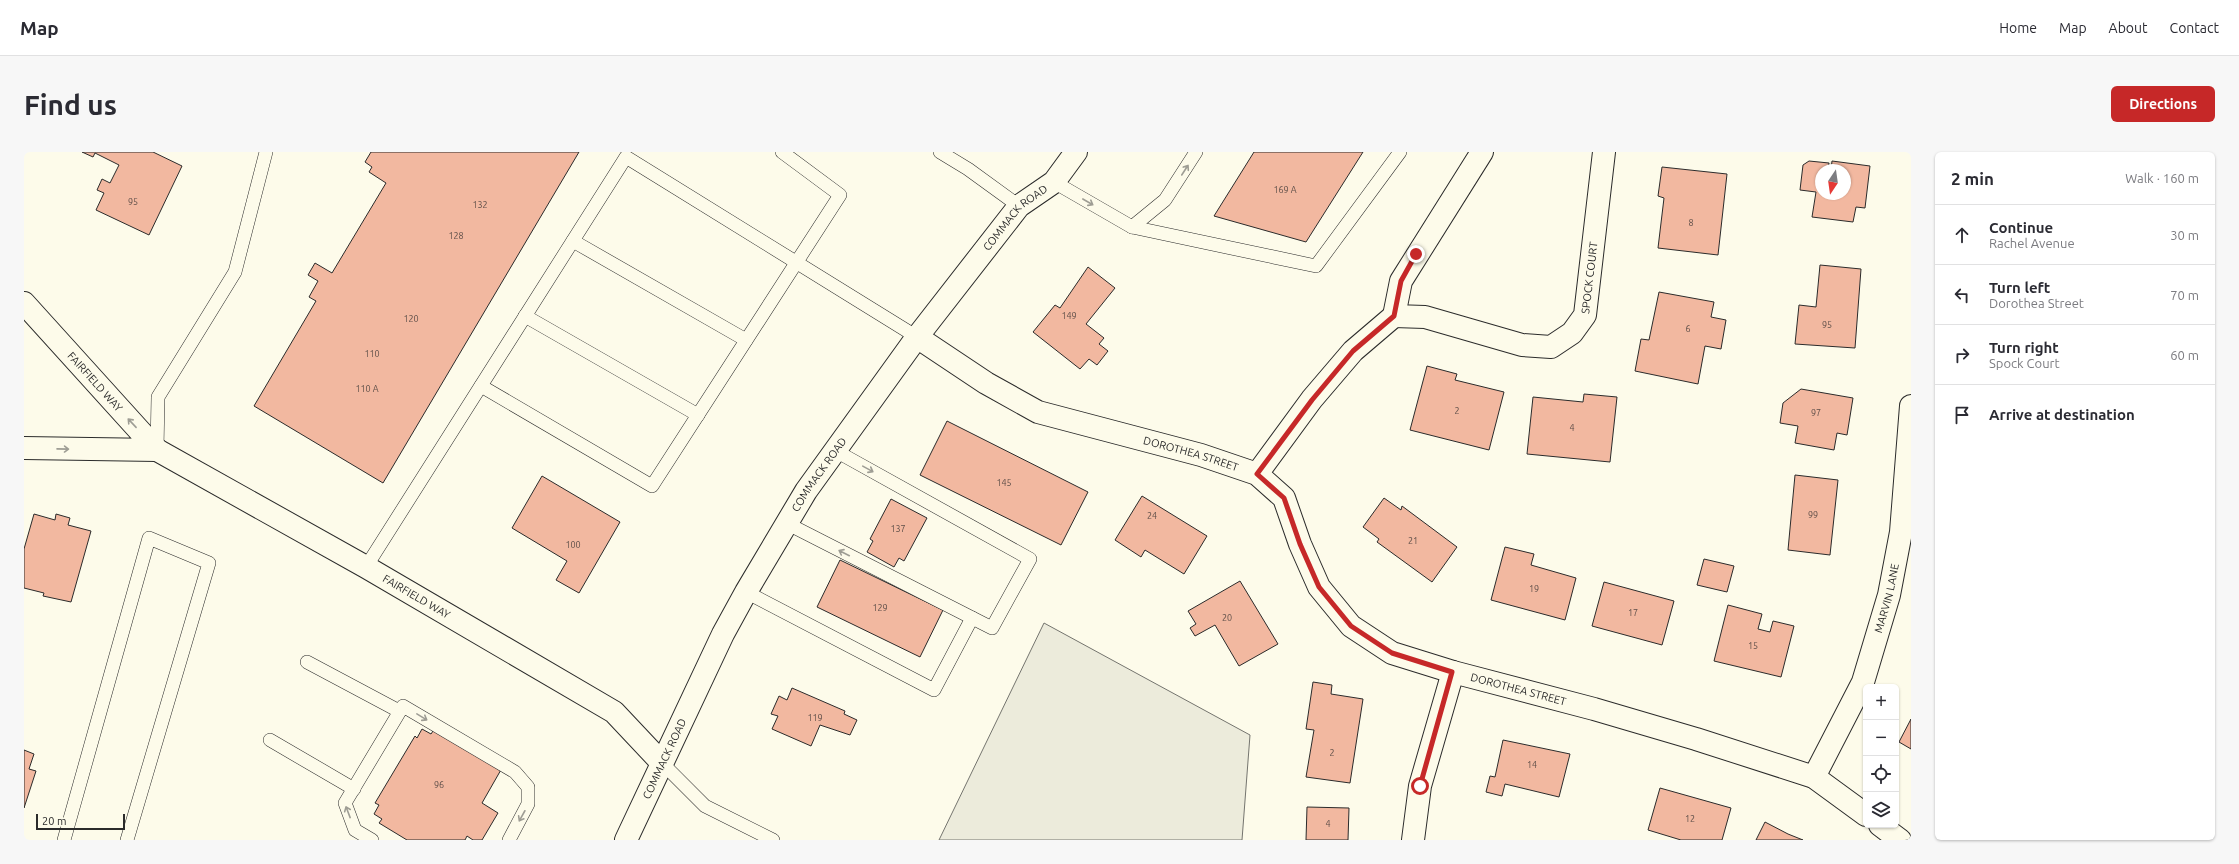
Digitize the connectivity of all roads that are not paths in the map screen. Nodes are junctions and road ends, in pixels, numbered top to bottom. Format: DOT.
graph roads {
  1 [pos="266,152"];
  2 [pos="782,152"];
  3 [pos="940,152"];
  4 [pos="1076,152"];
  5 [pos="1196,152"];
  6 [pos="1400,152"];
  7 [pos="1482,152"];
  8 [pos="1604,152"];
  9 [pos="627,154"];
  10 [pos="1054,182"];
  11 [pos="1019,206"];
  12 [pos="1132,227"];
  13 [pos="573,241"];
  14 [pos="796,262"];
  15 [pos="27,314"];
  16 [pos="525,316"];
  17 [pos="1394,316"];
  18 [pos="917,337"];
  19 [pos="746,340"];
  20 [pos="481,386"];
  21 [pos="1911,406"];
  22 [pos="698,415"];
  23 [pos="24,448"];
  24 [pos="157,450"];
  25 [pos="834,450"];
  26 [pos="1257,474"];
  27 [pos="786,523"];
  28 [pos="1906,532"];
  29 [pos="366,567"];
  30 [pos="746,592"];
  31 [pos="972,618"];
  32 [pos="307,662"];
  33 [pos="1452,672"];
  34 [pos="399,712"];
  35 [pos="270,740"];
  36 [pos="662,763"];
  37 [pos="1814,777"];
  38 [pos="354,789"];
  39 [pos="1863,813"];
  40 [pos="1884,828"];
  41 [pos="64,840"];
  42 [pos="127,840"];
  43 [pos="372,840"];
  44 [pos="508,840"];
  45 [pos="626,840"];
  46 [pos="773,840"];
  47 [pos="1413,840"];
  48 [pos="1900,840"];
  1 -- 24 [label="lane"];
  2 -- 14 [label="lane"];
  3 -- 11 [label="lane"];
  4 -- 10 [label="street, COMMACK ROAD"];
  12 -- 5 [label="lane, one-way"];
  6 -- 12 [label="lane"];
  7 -- 17 [label="street"];
  8 -- 17 [label="street, SPOCK COURT"];
  9 -- 13 [label="lane"];
  9 -- 14 [label="lane"];
  10 -- 11 [label="street, COMMACK ROAD"];
  10 -- 12 [label="lane, one-way"];
  11 -- 18 [label="street, COMMACK ROAD"];
  13 -- 16 [label="lane"];
  13 -- 19 [label="lane"];
  14 -- 18 [label="lane"];
  14 -- 19 [label="lane"];
  24 -- 15 [label="street, FAIRFIELD WAY, one-way"];
  16 -- 20 [label="lane"];
  16 -- 22 [label="lane"];
  17 -- 26 [label="street"];
  18 -- 25 [label="street, COMMACK ROAD"];
  18 -- 26 [label="street, DOROTHEA STREET"];
  19 -- 22 [label="lane"];
  20 -- 22 [label="lane"];
  20 -- 29 [label="lane"];
  21 -- 28 [label="street, MARVIN LANE"];
  23 -- 24 [label="street, FAIRFIELD WAY, one-way"];
  24 -- 29 [label="street, FAIRFIELD WAY"];
  25 -- 27 [label="street, COMMACK ROAD"];
  25 -- 31 [label="lane, one-way"];
  26 -- 33 [label="street, DOROTHEA STREET"];
  27 -- 30 [label="street, COMMACK ROAD"];
  31 -- 27 [label="lane, one-way"];
  28 -- 37 [label="street, MARVIN LANE"];
  29 -- 36 [label="street, FAIRFIELD WAY"];
  30 -- 31 [label="lane"];
  30 -- 36 [label="street, COMMACK ROAD"];
  32 -- 34 [label="lane"];
  33 -- 37 [label="street, DOROTHEA STREET"];
  33 -- 47 [label="street"];
  34 -- 38 [label="lane"];
  34 -- 44 [label="lane, one-way"];
  35 -- 38 [label="lane"];
  36 -- 45 [label="street, COMMACK ROAD"];
  36 -- 46 [label="lane"];
  37 -- 39 [label="street, DOROTHEA STREET"];
  43 -- 38 [label="lane, one-way"];
  40 -- 48 [label="street"];
  41 -- 42 [label="lane"];
}
